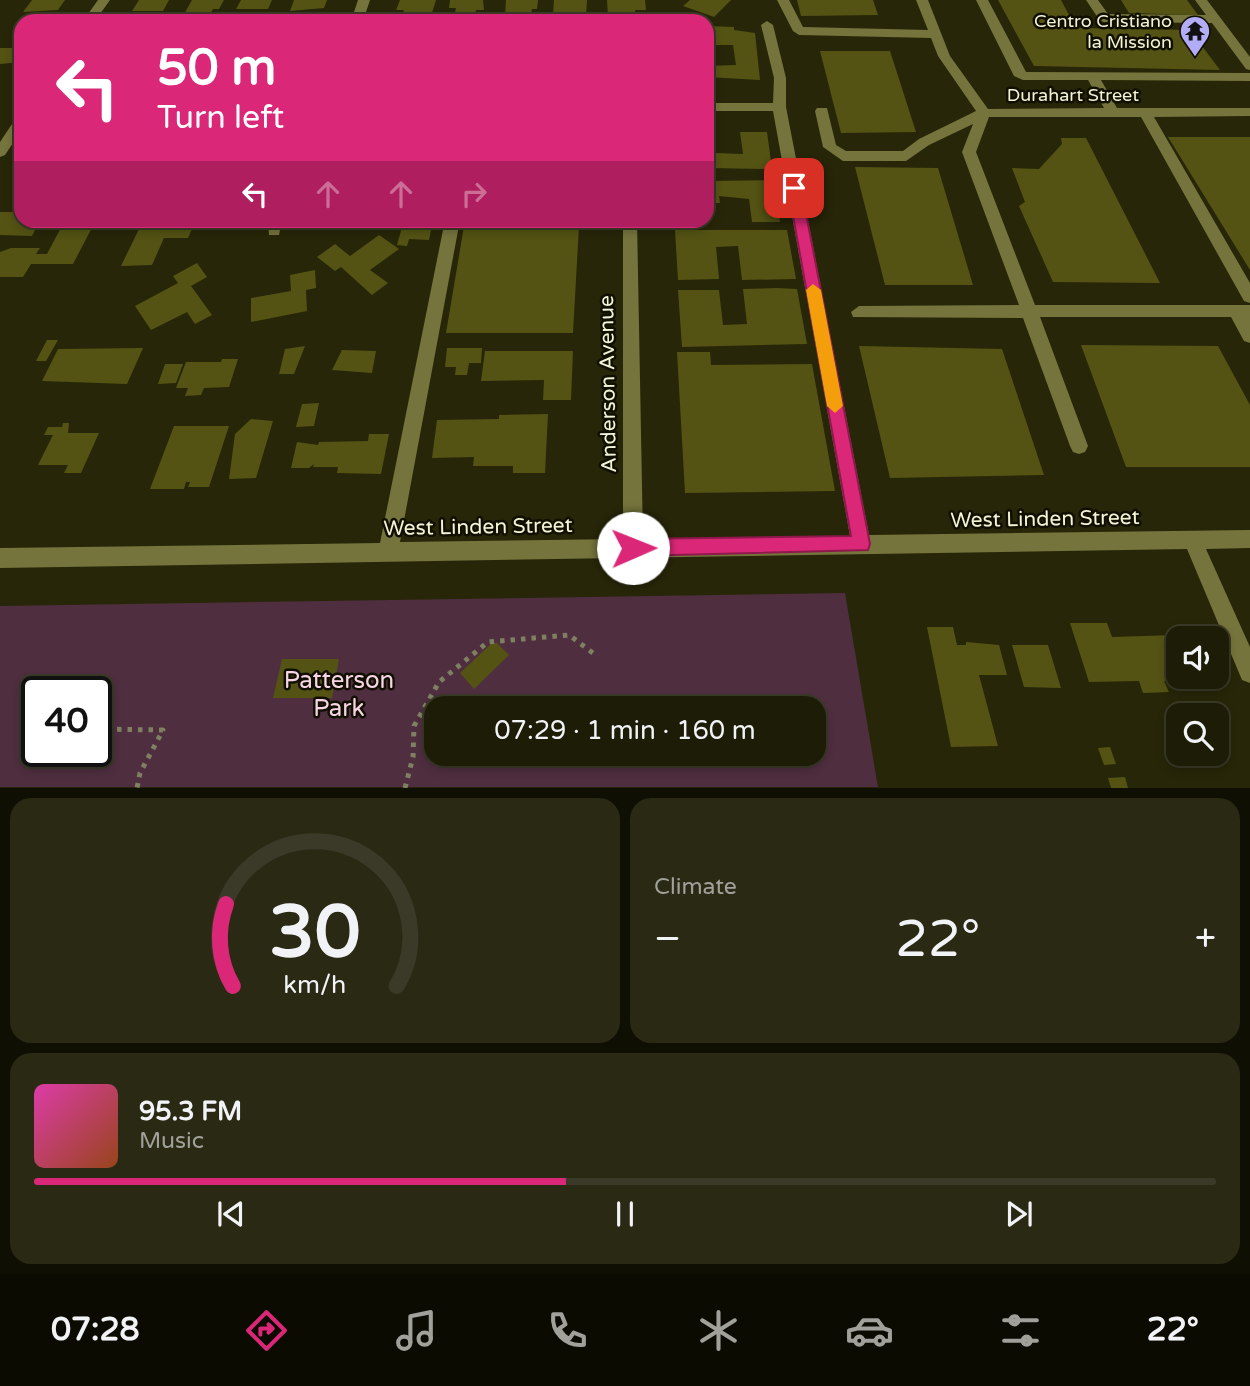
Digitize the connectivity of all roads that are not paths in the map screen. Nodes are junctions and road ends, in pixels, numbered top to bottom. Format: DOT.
graph roads {
  1 [pos="783,0"];
  2 [pos="922,0"];
  3 [pos="982,0"];
  4 [pos="1092,0"];
  5 [pos="1201,0"];
  6 [pos="1216,19"];
  7 [pos="767,25"];
  8 [pos="935,34"];
  9 [pos="1250,66"];
  10 [pos="1093,77"];
  11 [pos="1250,77"];
  12 [pos="714,107"];
  13 [pos="779,107"];
  14 [pos="822,111"];
  15 [pos="1145,111"];
  16 [pos="1113,112"];
  17 [pos="1250,112"];
  18 [pos="984,113"];
  19 [pos="14,131"];
  20 [pos="0,152"];
  21 [pos="451,228"];
  22 [pos="629,228"];
  23 [pos="1250,297"];
  24 [pos="1029,311"];
  25 [pos="1243,311"];
  26 [pos="859,312"];
  27 [pos="1250,336"];
  28 [pos="1079,446"];
  29 [pos="1192,539"];
  30 [pos="1250,539"];
  31 [pos="861,544"];
  32 [pos="633,548"];
  33 [pos="388,551"];
  34 [pos="0,558"];
  35 [pos="1250,672"];
  1 -- 8 [label="street"];
  2 -- 8 [label="street, Durahart Street"];
  3 -- 10 [label="street"];
  4 -- 6 [label="street"];
  5 -- 6 [label="street"];
  6 -- 9 [label="street"];
  7 -- 13 [label="street"];
  8 -- 18 [label="street, Durahart Street"];
  10 -- 11 [label="street"];
  10 -- 16 [label="street"];
  12 -- 13 [label="street"];
  13 -- 31 [label="street"];
  14 -- 18 [label="street"];
  15 -- 16 [label="street, Durahart Street"];
  15 -- 17 [label="street, Durahart Street"];
  15 -- 23 [label="street"];
  16 -- 18 [label="street, Durahart Street"];
  18 -- 24 [label="street"];
  19 -- 20 [label="street"];
  21 -- 33 [label="street"];
  22 -- 32 [label="street, Anderson Avenue"];
  24 -- 25 [label="street"];
  24 -- 26 [label="street"];
  24 -- 28 [label="street"];
  25 -- 27 [label="street"];
  29 -- 30 [label="street, West Linden Street"];
  29 -- 31 [label="street, West Linden Street"];
  29 -- 35 [label="street"];
  31 -- 32 [label="street, West Linden Street"];
  32 -- 33 [label="street, West Linden Street"];
  33 -- 34 [label="street, West Linden Street"];
}
